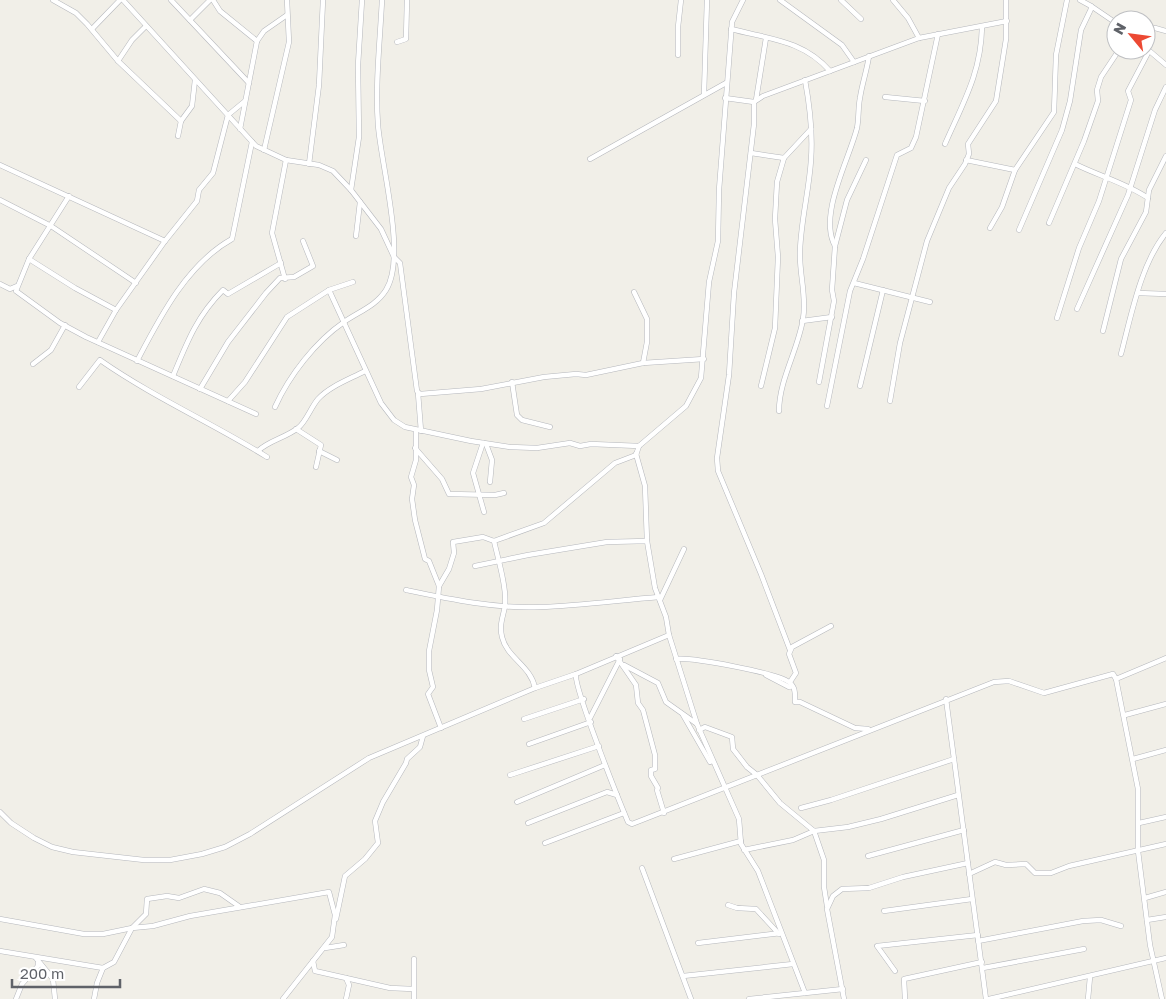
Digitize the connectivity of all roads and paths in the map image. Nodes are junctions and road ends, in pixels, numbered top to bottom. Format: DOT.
graph roads {
  1 [pos="53,0"];
  2 [pos="122,0"];
  3 [pos="171,0"];
  4 [pos="212,0"];
  5 [pos="287,0"];
  6 [pos="324,0"];
  7 [pos="362,0"];
  8 [pos="382,0"];
  9 [pos="407,0"];
  10 [pos="681,0"];
  11 [pos="707,0"];
  12 [pos="743,0"];
  13 [pos="780,0"];
  14 [pos="841,0"];
  15 [pos="893,0"];
  16 [pos="1006,0"];
  17 [pos="1067,0"];
  18 [pos="1080,0"];
  19 [pos="1091,6"];
  20 [pos="287,15"];
  21 [pos="1106,16"];
  22 [pos="861,19"];
  23 [pos="190,20"];
  24 [pos="1007,21"];
  25 [pos="146,26"];
  26 [pos="982,27"];
  27 [pos="92,29"];
  28 [pos="731,29"];
  29 [pos="938,34"];
  30 [pos="766,38"];
  31 [pos="919,38"];
  32 [pos="257,41"];
  33 [pos="397,42"];
  34 [pos="678,55"];
  35 [pos="869,56"];
  36 [pos="1156,57"];
  37 [pos="1113,60"];
  38 [pos="1143,60"];
  39 [pos="118,61"];
  40 [pos="854,62"];
  41 [pos="1166,65"];
  42 [pos="830,71"];
  43 [pos="195,80"];
  44 [pos="805,80"];
  45 [pos="249,83"];
  46 [pos="726,83"];
  47 [pos="1166,87"];
  48 [pos="704,94"];
  49 [pos="885,97"];
  50 [pos="725,98"];
  51 [pos="245,101"];
  52 [pos="755,101"];
  53 [pos="925,101"];
  54 [pos="228,115"];
  55 [pos="182,121"];
  56 [pos="812,128"];
  57 [pos="240,129"];
  58 [pos="178,136"];
  59 [pos="252,142"];
  60 [pos="945,144"];
  61 [pos="264,150"];
  62 [pos="751,153"];
  63 [pos="1166,156"];
  64 [pos="784,158"];
  65 [pos="590,159"];
  66 [pos="286,160"];
  67 [pos="866,160"];
  68 [pos="966,160"];
  69 [pos="309,164"];
  70 [pos="1075,164"];
  71 [pos="0,165"];
  72 [pos="1015,170"];
  73 [pos="1106,179"];
  74 [pos="1131,186"];
  75 [pos="351,190"];
  76 [pos="69,196"];
  77 [pos="1148,198"];
  78 [pos="0,200"];
  79 [pos="360,202"];
  80 [pos="1049,222"];
  81 [pos="51,226"];
  82 [pos="990,228"];
  83 [pos="1018,230"];
  84 [pos="1166,233"];
  85 [pos="356,236"];
  86 [pos="165,241"];
  87 [pos="304,241"];
  88 [pos="835,246"];
  89 [pos="394,257"];
  90 [pos="30,259"];
  91 [pos="281,262"];
  92 [pos="285,279"];
  93 [pos="353,282"];
  94 [pos="136,283"];
  95 [pos="854,283"];
  96 [pos="0,284"];
  97 [pos="17,286"];
  98 [pos="329,290"];
  99 [pos="882,290"];
  100 [pos="634,292"];
  101 [pos="1138,293"];
  102 [pos="1166,294"];
  103 [pos="912,297"];
  104 [pos="930,302"];
  105 [pos="1077,308"];
  106 [pos="116,310"];
  107 [pos="832,317"];
  108 [pos="1058,318"];
  109 [pos="802,321"];
  110 [pos="344,322"];
  111 [pos="65,325"];
  112 [pos="1103,331"];
  113 [pos="98,342"];
  114 [pos="1121,354"];
  115 [pos="704,359"];
  116 [pos="136,361"];
  117 [pos="643,363"];
  118 [pos="33,364"];
  119 [pos="365,371"];
  120 [pos="173,376"];
  121 [pos="512,382"];
  122 [pos="819,382"];
  123 [pos="761,386"];
  124 [pos="860,386"];
  125 [pos="79,387"];
  126 [pos="200,388"];
  127 [pos="418,393"];
  128 [pos="228,401"];
  129 [pos="890,401"];
  130 [pos="826,406"];
  131 [pos="275,407"];
  132 [pos="779,411"];
  133 [pos="256,414"];
  134 [pos="550,427"];
  135 [pos="296,429"];
  136 [pos="419,431"];
  137 [pos="485,444"];
  138 [pos="639,446"];
  139 [pos="415,448"];
  140 [pos="258,451"];
  141 [pos="319,451"];
  142 [pos="636,454"];
  143 [pos="267,457"];
  144 [pos="336,460"];
  145 [pos="316,467"];
  146 [pos="490,482"];
  147 [pos="504,493"];
  148 [pos="479,494"];
  149 [pos="484,512"];
  150 [pos="494,541"];
  151 [pos="647,541"];
  152 [pos="684,549"];
  153 [pos="499,560"];
  154 [pos="475,566"];
  155 [pos="439,586"];
  156 [pos="406,590"];
  157 [pos="439,597"];
  158 [pos="660,599"];
  159 [pos="505,605"];
  160 [pos="831,626"];
  161 [pos="669,635"];
  162 [pos="790,650"];
  163 [pos="674,652"];
  164 [pos="618,655"];
  165 [pos="683,658"];
  166 [pos="1166,658"];
  167 [pos="676,659"];
  168 [pos="621,663"];
  169 [pos="576,674"];
  170 [pos="1116,679"];
  171 [pos="791,684"];
  172 [pos="535,688"];
  173 [pos="584,699"];
  174 [pos="946,699"];
  175 [pos="1166,704"];
  176 [pos="683,715"];
  177 [pos="1125,715"];
  178 [pos="524,719"];
  179 [pos="590,720"];
  180 [pos="697,724"];
  181 [pos="441,728"];
  182 [pos="874,729"];
  183 [pos="699,730"];
  184 [pos="423,736"];
  185 [pos="529,744"];
  186 [pos="599,746"];
  187 [pos="1166,750"];
  188 [pos="954,759"];
  189 [pos="1133,759"];
  190 [pos="605,765"];
  191 [pos="714,766"];
  192 [pos="510,775"];
  193 [pos="757,775"];
  194 [pos="724,788"];
  195 [pos="617,795"];
  196 [pos="958,795"];
  197 [pos="659,799"];
  198 [pos="517,802"];
  199 [pos="801,808"];
  200 [pos="0,812"];
  201 [pos="664,812"];
  202 [pos="624,813"];
  203 [pos="657,815"];
  204 [pos="1166,817"];
  205 [pos="528,823"];
  206 [pos="1139,823"];
  207 [pos="964,830"];
  208 [pos="814,831"];
  209 [pos="741,841"];
  210 [pos="545,843"];
  211 [pos="1166,844"];
  212 [pos="744,850"];
  213 [pos="1138,851"];
  214 [pos="868,856"];
  215 [pos="674,859"];
  216 [pos="968,863"];
  217 [pos="642,868"];
  218 [pos="969,874"];
  219 [pos="1166,892"];
  220 [pos="1145,898"];
  221 [pos="972,899"];
  222 [pos="728,904"];
  223 [pos="240,907"];
  224 [pos="827,909"];
  225 [pos="884,911"];
  226 [pos="1166,917"];
  227 [pos="0,919"];
  228 [pos="334,920"];
  229 [pos="1147,920"];
  230 [pos="1121,926"];
  231 [pos="132,928"];
  232 [pos="780,933"];
  233 [pos="978,935"];
  234 [pos="978,941"];
  235 [pos="698,944"];
  236 [pos="344,945"];
  237 [pos="325,948"];
  238 [pos="1084,949"];
  239 [pos="0,951"];
  240 [pos="1166,958"];
  241 [pos="37,959"];
  242 [pos="414,959"];
  243 [pos="313,960"];
  244 [pos="982,962"];
  245 [pos="1153,962"];
  246 [pos="793,964"];
  247 [pos="103,968"];
  248 [pos="983,968"];
  249 [pos="895,971"];
  250 [pos="682,976"];
  251 [pos="1090,977"];
  252 [pos="346,978"];
  253 [pos="413,989"];
  254 [pos="843,989"];
  255 [pos="805,993"];
  256 [pos="16,999"];
  257 [pos="55,999"];
  258 [pos="94,999"];
  259 [pos="283,999"];
  260 [pos="346,999"];
  261 [pos="414,999"];
  262 [pos="691,999"];
  263 [pos="749,999"];
  264 [pos="844,999"];
  265 [pos="905,999"];
  266 [pos="988,999"];
  267 [pos="1088,999"];
  268 [pos="1162,999"];
  1 -- 27 [label="street"];
  2 -- 25 [label="street"];
  2 -- 27 [label="street"];
  3 -- 23 [label="street"];
  4 -- 23 [label="street"];
  4 -- 32 [label="street"];
  5 -- 20 [label="street"];
  6 -- 69 [label="street"];
  7 -- 75 [label="street"];
  8 -- 89 [label="street"];
  9 -- 33 [label="street"];
  10 -- 34 [label="street"];
  11 -- 48 [label="street"];
  12 -- 28 [label="street"];
  13 -- 40 [label="street"];
  14 -- 22 [label="street"];
  15 -- 31 [label="street"];
  16 -- 24 [label="street"];
  17 -- 72 [label="street"];
  18 -- 19 [label="street"];
  19 -- 21 [label="street"];
  19 -- 83 [label="street"];
  20 -- 32 [label="street"];
  20 -- 61 [label="street"];
  23 -- 45 [label="street"];
  24 -- 26 [label="street"];
  24 -- 68 [label="street"];
  25 -- 39 [label="street"];
  25 -- 43 [label="street"];
  26 -- 29 [label="street"];
  26 -- 60 [label="street"];
  27 -- 39 [label="street"];
  28 -- 30 [label="street"];
  28 -- 46 [label="street"];
  29 -- 31 [label="street"];
  29 -- 53 [label="street"];
  30 -- 42 [label="street"];
  30 -- 52 [label="street"];
  31 -- 35 [label="street"];
  32 -- 45 [label="street"];
  35 -- 40 [label="street"];
  35 -- 88 [label="street"];
  36 -- 41 [label="street"];
  37 -- 70 [label="street"];
  38 -- 73 [label="street"];
  39 -- 55 [label="street"];
  40 -- 42 [label="street"];
  42 -- 44 [label="street"];
  43 -- 54 [label="street"];
  43 -- 55 [label="street"];
  44 -- 52 [label="street"];
  44 -- 56 [label="street"];
  45 -- 51 [label="street"];
  46 -- 48 [label="street"];
  46 -- 50 [label="street"];
  47 -- 74 [label="street"];
  48 -- 65 [label="street"];
  49 -- 53 [label="street"];
  50 -- 52 [label="street"];
  50 -- 115 [label="street"];
  51 -- 54 [label="street"];
  51 -- 57 [label="street"];
  52 -- 62 [label="street"];
  53 -- 95 [label="street"];
  54 -- 57 [label="street"];
  54 -- 86 [label="street"];
  55 -- 58 [label="street"];
  56 -- 64 [label="street"];
  56 -- 109 [label="street"];
  57 -- 59 [label="street"];
  59 -- 61 [label="street"];
  59 -- 116 [label="street"];
  61 -- 66 [label="street"];
  62 -- 64 [label="street"];
  62 -- 162 [label="street"];
  63 -- 77 [label="street"];
  64 -- 123 [label="street"];
  66 -- 69 [label="street"];
  66 -- 91 [label="street"];
  67 -- 88 [label="street"];
  68 -- 72 [label="street"];
  68 -- 103 [label="street"];
  69 -- 75 [label="street"];
  70 -- 73 [label="street"];
  70 -- 80 [label="street"];
  71 -- 76 [label="street"];
  72 -- 82 [label="street"];
  73 -- 74 [label="street"];
  73 -- 108 [label="street"];
  74 -- 77 [label="street"];
  74 -- 105 [label="street"];
  75 -- 79 [label="street"];
  76 -- 81 [label="street"];
  76 -- 86 [label="street"];
  77 -- 112 [label="street"];
  78 -- 81 [label="street"];
  79 -- 85 [label="street"];
  79 -- 89 [label="street"];
  81 -- 90 [label="street"];
  81 -- 94 [label="street"];
  84 -- 101 [label="street"];
  86 -- 94 [label="street"];
  87 -- 92 [label="street"];
  88 -- 107 [label="street"];
  89 -- 110 [label="street"];
  89 -- 127 [label="street"];
  90 -- 97 [label="street"];
  90 -- 106 [label="street"];
  91 -- 92 [label="street"];
  91 -- 120 [label="street"];
  92 -- 126 [label="street"];
  93 -- 98 [label="street"];
  94 -- 106 [label="street"];
  95 -- 99 [label="street"];
  95 -- 130 [label="street"];
  96 -- 97 [label="street"];
  97 -- 111 [label="street"];
  98 -- 110 [label="street"];
  98 -- 128 [label="street"];
  99 -- 103 [label="street"];
  99 -- 124 [label="street"];
  100 -- 117 [label="street"];
  101 -- 102 [label="street"];
  101 -- 114 [label="street"];
  103 -- 104 [label="street"];
  103 -- 129 [label="street"];
  106 -- 113 [label="street"];
  107 -- 109 [label="street"];
  107 -- 122 [label="street"];
  109 -- 132 [label="street"];
  110 -- 119 [label="street"];
  110 -- 131 [label="street"];
  111 -- 113 [label="street"];
  111 -- 118 [label="street"];
  113 -- 116 [label="street"];
  115 -- 117 [label="street"];
  115 -- 138 [label="street"];
  116 -- 120 [label="street"];
  117 -- 121 [label="street"];
  119 -- 135 [label="street"];
  119 -- 136 [label="street"];
  120 -- 126 [label="street"];
  121 -- 127 [label="street"];
  121 -- 134 [label="street"];
  125 -- 140 [label="street"];
  126 -- 128 [label="street"];
  127 -- 136 [label="street"];
  128 -- 133 [label="street"];
  135 -- 140 [label="street"];
  135 -- 141 [label="street"];
  136 -- 137 [label="street"];
  136 -- 139 [label="street"];
  137 -- 138 [label="street"];
  137 -- 146 [label="street"];
  137 -- 148 [label="street"];
  138 -- 142 [label="street"];
  139 -- 148 [label="street"];
  139 -- 155 [label="street"];
  140 -- 143 [label="street"];
  141 -- 144 [label="street"];
  141 -- 145 [label="street"];
  142 -- 150 [label="street"];
  142 -- 151 [label="street"];
  147 -- 148 [label="street"];
  148 -- 149 [label="street"];
  150 -- 153 [label="street"];
  150 -- 155 [label="street"];
  151 -- 153 [label="street"];
  151 -- 158 [label="street"];
  152 -- 158 [label="street"];
  153 -- 154 [label="street"];
  153 -- 159 [label="street"];
  155 -- 157 [label="street"];
  156 -- 157 [label="street"];
  157 -- 159 [label="street"];
  157 -- 181 [label="street"];
  158 -- 159 [label="street"];
  158 -- 161 [label="street"];
  159 -- 172 [label="street"];
  160 -- 162 [label="street"];
  161 -- 163 [label="street"];
  161 -- 164 [label="street"];
  162 -- 171 [label="street"];
  163 -- 165 [label="street"];
  163 -- 167 [label="street"];
  164 -- 168 [label="street"];
  164 -- 169 [label="street"];
  165 -- 167 [label="street"];
  165 -- 171 [label="street"];
  166 -- 170 [label="street"];
  167 -- 180 [label="street"];
  168 -- 176 [label="street"];
  168 -- 179 [label="street"];
  168 -- 197 [label="street"];
  169 -- 172 [label="street"];
  169 -- 173 [label="street"];
  170 -- 174 [label="street"];
  170 -- 177 [label="street"];
  171 -- 182 [label="street"];
  172 -- 181 [label="street"];
  173 -- 178 [label="street"];
  173 -- 179 [label="street"];
  174 -- 182 [label="street"];
  174 -- 188 [label="street"];
  175 -- 177 [label="street"];
  176 -- 180 [label="street"];
  176 -- 191 [label="street"];
  177 -- 189 [label="street"];
  179 -- 185 [label="street"];
  179 -- 186 [label="street"];
  180 -- 183 [label="street"];
  181 -- 184 [label="street"];
  182 -- 193 [label="street"];
  183 -- 191 [label="street"];
  183 -- 193 [label="street"];
  184 -- 200 [label="street"];
  184 -- 228 [label="street"];
  186 -- 190 [label="street"];
  186 -- 192 [label="street"];
  187 -- 189 [label="street"];
  188 -- 196 [label="street"];
  188 -- 199 [label="street"];
  189 -- 206 [label="street"];
  190 -- 195 [label="street"];
  190 -- 198 [label="street"];
  191 -- 194 [label="street"];
  193 -- 194 [label="street"];
  193 -- 208 [label="street"];
  194 -- 201 [label="street"];
  194 -- 209 [label="street"];
  195 -- 202 [label="street"];
  195 -- 205 [label="street"];
  196 -- 207 [label="street"];
  196 -- 208 [label="street"];
  197 -- 201 [label="street"];
  197 -- 203 [label="street"];
  201 -- 203 [label="street"];
  202 -- 203 [label="street"];
  202 -- 210 [label="street"];
  204 -- 206 [label="street"];
  206 -- 213 [label="street"];
  207 -- 214 [label="street"];
  207 -- 216 [label="street"];
  208 -- 212 [label="street"];
  208 -- 224 [label="street"];
  209 -- 212 [label="street"];
  209 -- 215 [label="street"];
  211 -- 213 [label="street"];
  212 -- 232 [label="street"];
  213 -- 218 [label="street"];
  213 -- 220 [label="street"];
  216 -- 218 [label="street"];
  216 -- 224 [label="street"];
  217 -- 250 [label="street"];
  218 -- 221 [label="street"];
  219 -- 220 [label="street"];
  220 -- 229 [label="street"];
  221 -- 225 [label="street"];
  221 -- 233 [label="street"];
  222 -- 232 [label="street"];
  223 -- 228 [label="street"];
  223 -- 231 [label="street"];
  223 -- 231 [label="street"];
  224 -- 254 [label="street"];
  226 -- 229 [label="street"];
  227 -- 231 [label="street"];
  228 -- 237 [label="street"];
  229 -- 245 [label="street"];
  230 -- 234 [label="street"];
  231 -- 247 [label="street"];
  232 -- 235 [label="street"];
  232 -- 246 [label="street"];
  233 -- 234 [label="street"];
  233 -- 249 [label="street"];
  234 -- 244 [label="street"];
  236 -- 237 [label="street"];
  237 -- 243 [label="street"];
  238 -- 248 [label="street"];
  239 -- 241 [label="street"];
  240 -- 245 [label="street"];
  241 -- 247 [label="street"];
  241 -- 256 [label="street"];
  241 -- 257 [label="street"];
  242 -- 253 [label="street"];
  243 -- 252 [label="street"];
  243 -- 259 [label="street"];
  244 -- 248 [label="street"];
  244 -- 265 [label="street"];
  245 -- 251 [label="street"];
  245 -- 268 [label="street"];
  246 -- 250 [label="street"];
  246 -- 255 [label="street"];
  247 -- 258 [label="street"];
  248 -- 266 [label="street"];
  250 -- 262 [label="street"];
  251 -- 266 [label="street"];
  251 -- 267 [label="street"];
  252 -- 253 [label="street"];
  252 -- 260 [label="street"];
  253 -- 261 [label="street"];
  254 -- 255 [label="street"];
  254 -- 264 [label="street"];
  255 -- 263 [label="street"];
}
